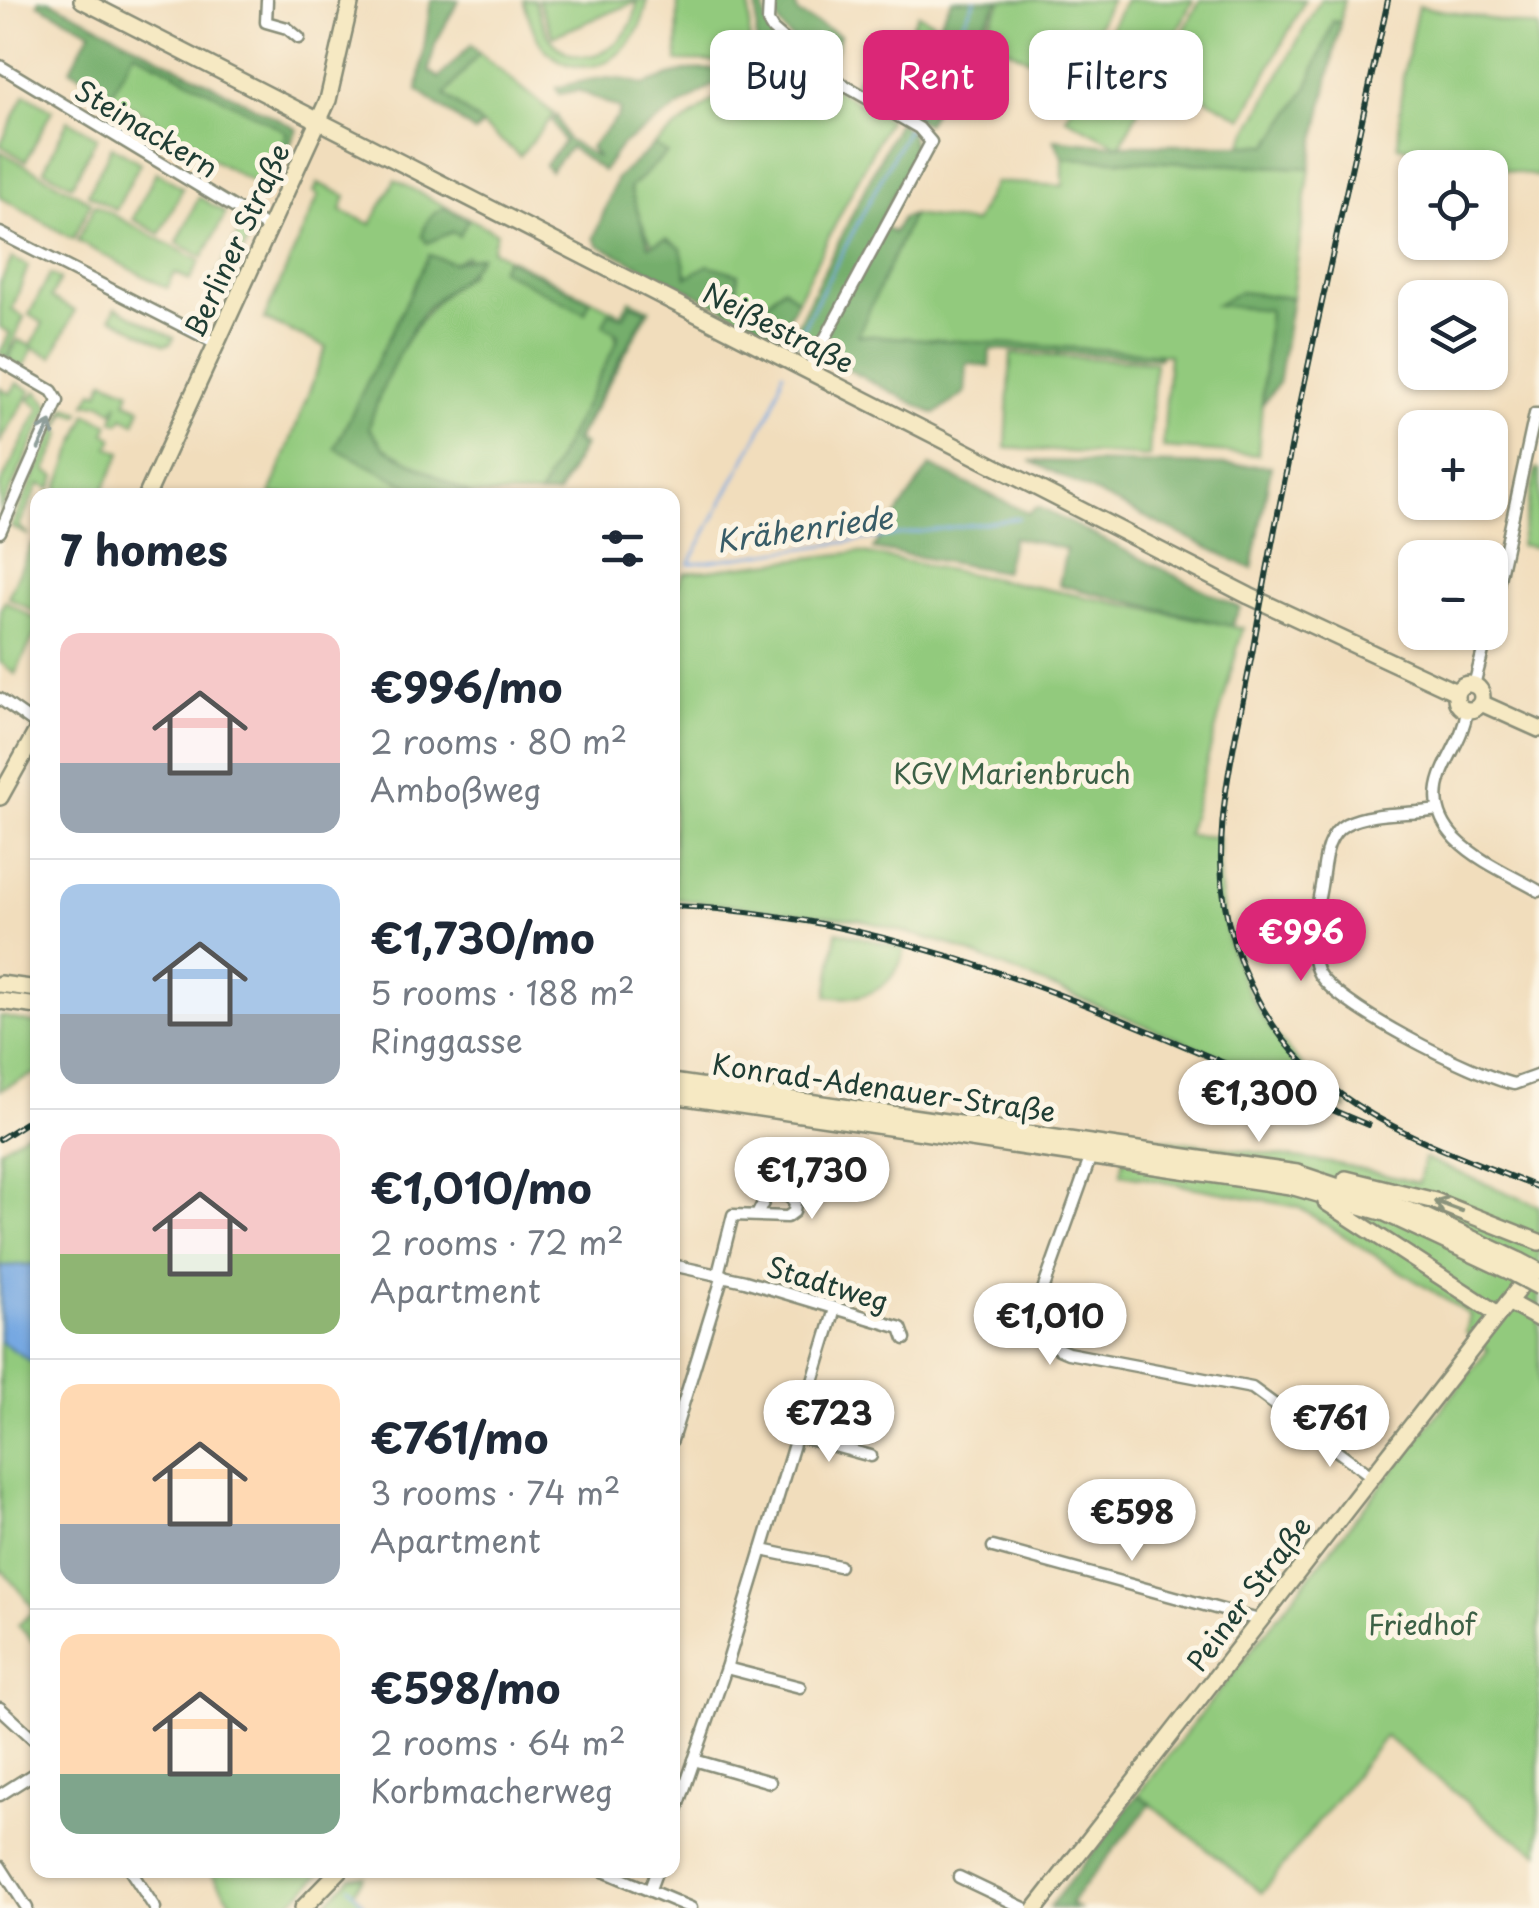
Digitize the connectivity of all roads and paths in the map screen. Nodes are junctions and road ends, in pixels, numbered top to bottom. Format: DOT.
graph roads {
  1 [pos="82,0"];
  2 [pos="266,0"];
  3 [pos="351,0"];
  4 [pos="769,0"];
  5 [pos="299,38"];
  6 [pos="0,66"];
  7 [pos="319,120"];
  8 [pos="270,228"];
  9 [pos="0,233"];
  10 [pos="216,344"];
  11 [pos="0,360"];
  12 [pos="808,370"];
  13 [pos="1537,414"];
  14 [pos="150,488"];
  15 [pos="0,532"];
  16 [pos="1508,542"];
  17 [pos="1483,650"];
  18 [pos="1474,685"];
  19 [pos="1456,692"];
  20 [pos="0,700"];
  21 [pos="1474,707"];
  22 [pos="30,722"];
  23 [pos="1539,729"];
  24 [pos="30,743"];
  25 [pos="0,797"];
  26 [pos="1438,810"];
  27 [pos="1539,890"];
  28 [pos="0,984"];
  29 [pos="30,988"];
  30 [pos="0,1001"];
  31 [pos="30,1005"];
  32 [pos="1539,1075"];
  33 [pos="680,1083"];
  34 [pos="680,1096"];
  35 [pos="1093,1147"];
  36 [pos="1294,1180"];
  37 [pos="758,1213"];
  38 [pos="1539,1242"];
  39 [pos="680,1266"];
  40 [pos="1516,1266"];
  41 [pos="1539,1267"];
  42 [pos="720,1274"];
  43 [pos="1539,1287"];
  44 [pos="835,1308"];
  45 [pos="1503,1308"];
  46 [pos="1539,1319"];
  47 [pos="905,1339"];
  48 [pos="680,1412"];
  49 [pos="797,1436"];
  50 [pos="871,1456"];
  51 [pos="1370,1475"];
  52 [pos="993,1546"];
  53 [pos="762,1550"];
  54 [pos="839,1566"];
  55 [pos="1259,1620"];
  56 [pos="726,1668"];
  57 [pos="800,1687"];
  58 [pos="0,1708"];
  59 [pos="30,1735"];
  60 [pos="694,1760"];
  61 [pos="30,1776"];
  62 [pos="770,1782"];
  63 [pos="0,1795"];
  64 [pos="680,1801"];
  65 [pos="0,1866"];
  66 [pos="959,1877"];
  67 [pos="135,1878"];
  68 [pos="332,1878"];
  69 [pos="622,1878"];
  70 [pos="654,1878"];
  71 [pos="650,1889"];
  72 [pos="27,1908"];
  73 [pos="155,1908"];
  74 [pos="303,1908"];
  75 [pos="691,1908"];
  76 [pos="1024,1908"];
  77 [pos="1036,1908"];
  1 -- 7 [label="street, Neißestraße"];
  2 -- 5 [label="street"];
  3 -- 7 [label="street, Berliner Straße"];
  4 -- 12 [label="street"];
  6 -- 8 [label="street, Steinackern"];
  7 -- 8 [label="street, Berliner Straße"];
  7 -- 12 [label="street, Neißestraße"];
  8 -- 10 [label="street, Berliner Straße"];
  9 -- 10 [label="street"];
  10 -- 14 [label="street, Berliner Straße"];
  15 -- 11 [label="street, one-way"];
  12 -- 19 [label="street, Neißestraße"];
  13 -- 16 [label="street"];
  17 -- 18 [label="street"];
  18 -- 19 [label="street"];
  18 -- 21 [label="street"];
  19 -- 21 [label="street"];
  20 -- 22 [label="street"];
  21 -- 23 [label="street"];
  21 -- 26 [label="street"];
  24 -- 25 [label="street"];
  26 -- 27 [label="street"];
  26 -- 32 [label="street"];
  28 -- 29 [label="street"];
  30 -- 31 [label="street"];
  33 -- 35 [label="street, Konrad-Adenauer-Straße"];
  34 -- 35 [label="street, Konrad-Adenauer-Straße"];
  35 -- 36 [label="street, Konrad-Adenauer-Straße"];
  35 -- 51 [label="street"];
  38 -- 36 [label="street, one-way"];
  36 -- 40 [label="street, Konrad-Adenauer-Straße"];
  36 -- 45 [label="street"];
  37 -- 42 [label="street"];
  39 -- 42 [label="street, Stadtweg"];
  40 -- 41 [label="street, bridge"];
  40 -- 43 [label="street, bridge"];
  41 -- 45 [label="street, Peiner Straße"];
  42 -- 44 [label="street, Stadtweg"];
  42 -- 48 [label="street"];
  44 -- 47 [label="street, Stadtweg"];
  44 -- 49 [label="street"];
  45 -- 46 [label="street"];
  45 -- 51 [label="street, Peiner Straße"];
  49 -- 50 [label="street"];
  49 -- 53 [label="street"];
  51 -- 55 [label="street, Peiner Straße"];
  52 -- 55 [label="street"];
  53 -- 54 [label="street"];
  53 -- 56 [label="street"];
  55 -- 77 [label="street, Peiner Straße"];
  56 -- 57 [label="street"];
  56 -- 60 [label="street"];
  58 -- 59 [label="street"];
  60 -- 62 [label="street"];
  60 -- 64 [label="street"];
  61 -- 63 [label="street"];
  65 -- 72 [label="street"];
  66 -- 76 [label="street"];
  67 -- 73 [label="street"];
  68 -- 74 [label="street"];
  69 -- 71 [label="street"];
  70 -- 71 [label="street"];
  71 -- 75 [label="street"];
}
